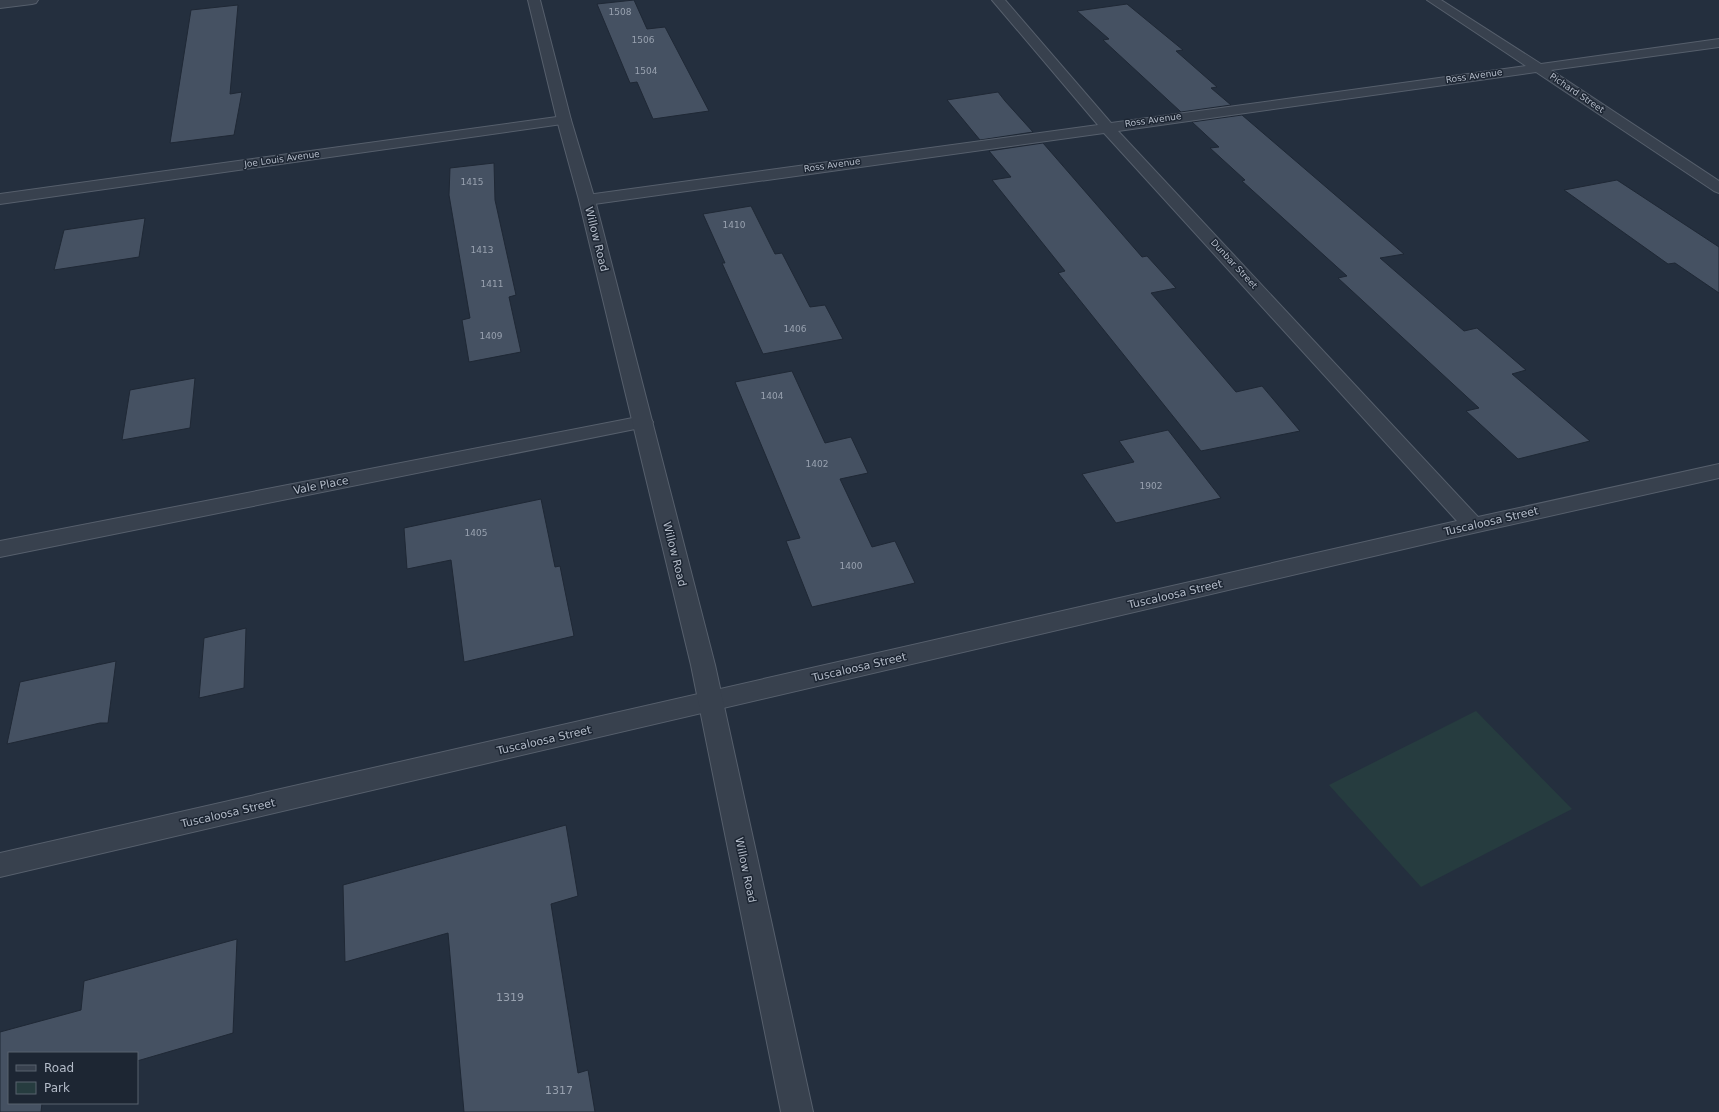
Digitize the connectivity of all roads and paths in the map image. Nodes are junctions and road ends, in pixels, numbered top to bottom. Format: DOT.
graph roads {
  1 [pos="32,0"];
  2 [pos="534,0"];
  3 [pos="998,0"];
  4 [pos="1433,0"];
  5 [pos="0,4"];
  6 [pos="1719,43"];
  7 [pos="1537,67"];
  8 [pos="564,120"];
  9 [pos="1107,127"];
  10 [pos="1719,188"];
  11 [pos="0,199"];
  12 [pos="586,200"];
  13 [pos="642,422"];
  14 [pos="1719,471"];
  15 [pos="1473,525"];
  16 [pos="0,549"];
  17 [pos="711,702"];
  18 [pos="0,865"];
  19 [pos="797,1112"];
  1 -- 5 [label="street"];
  2 -- 8 [label="street, Willow Road"];
  3 -- 9 [label="street, Dunbar Street"];
  4 -- 7 [label="street, Pichard Street"];
  6 -- 7 [label="street, Ross Avenue"];
  7 -- 9 [label="street, Ross Avenue"];
  7 -- 10 [label="street, Pichard Street"];
  8 -- 11 [label="street, Joe Louis Avenue"];
  8 -- 12 [label="street, Willow Road"];
  9 -- 12 [label="street, Ross Avenue"];
  9 -- 15 [label="street, Dunbar Street"];
  12 -- 13 [label="street, Willow Road"];
  13 -- 16 [label="street, Vale Place"];
  13 -- 17 [label="street, Willow Road"];
  14 -- 15 [label="street, Tuscaloosa Street"];
  15 -- 17 [label="street, Tuscaloosa Street"];
  17 -- 18 [label="street, Tuscaloosa Street"];
  17 -- 19 [label="street, Willow Road"];
}
